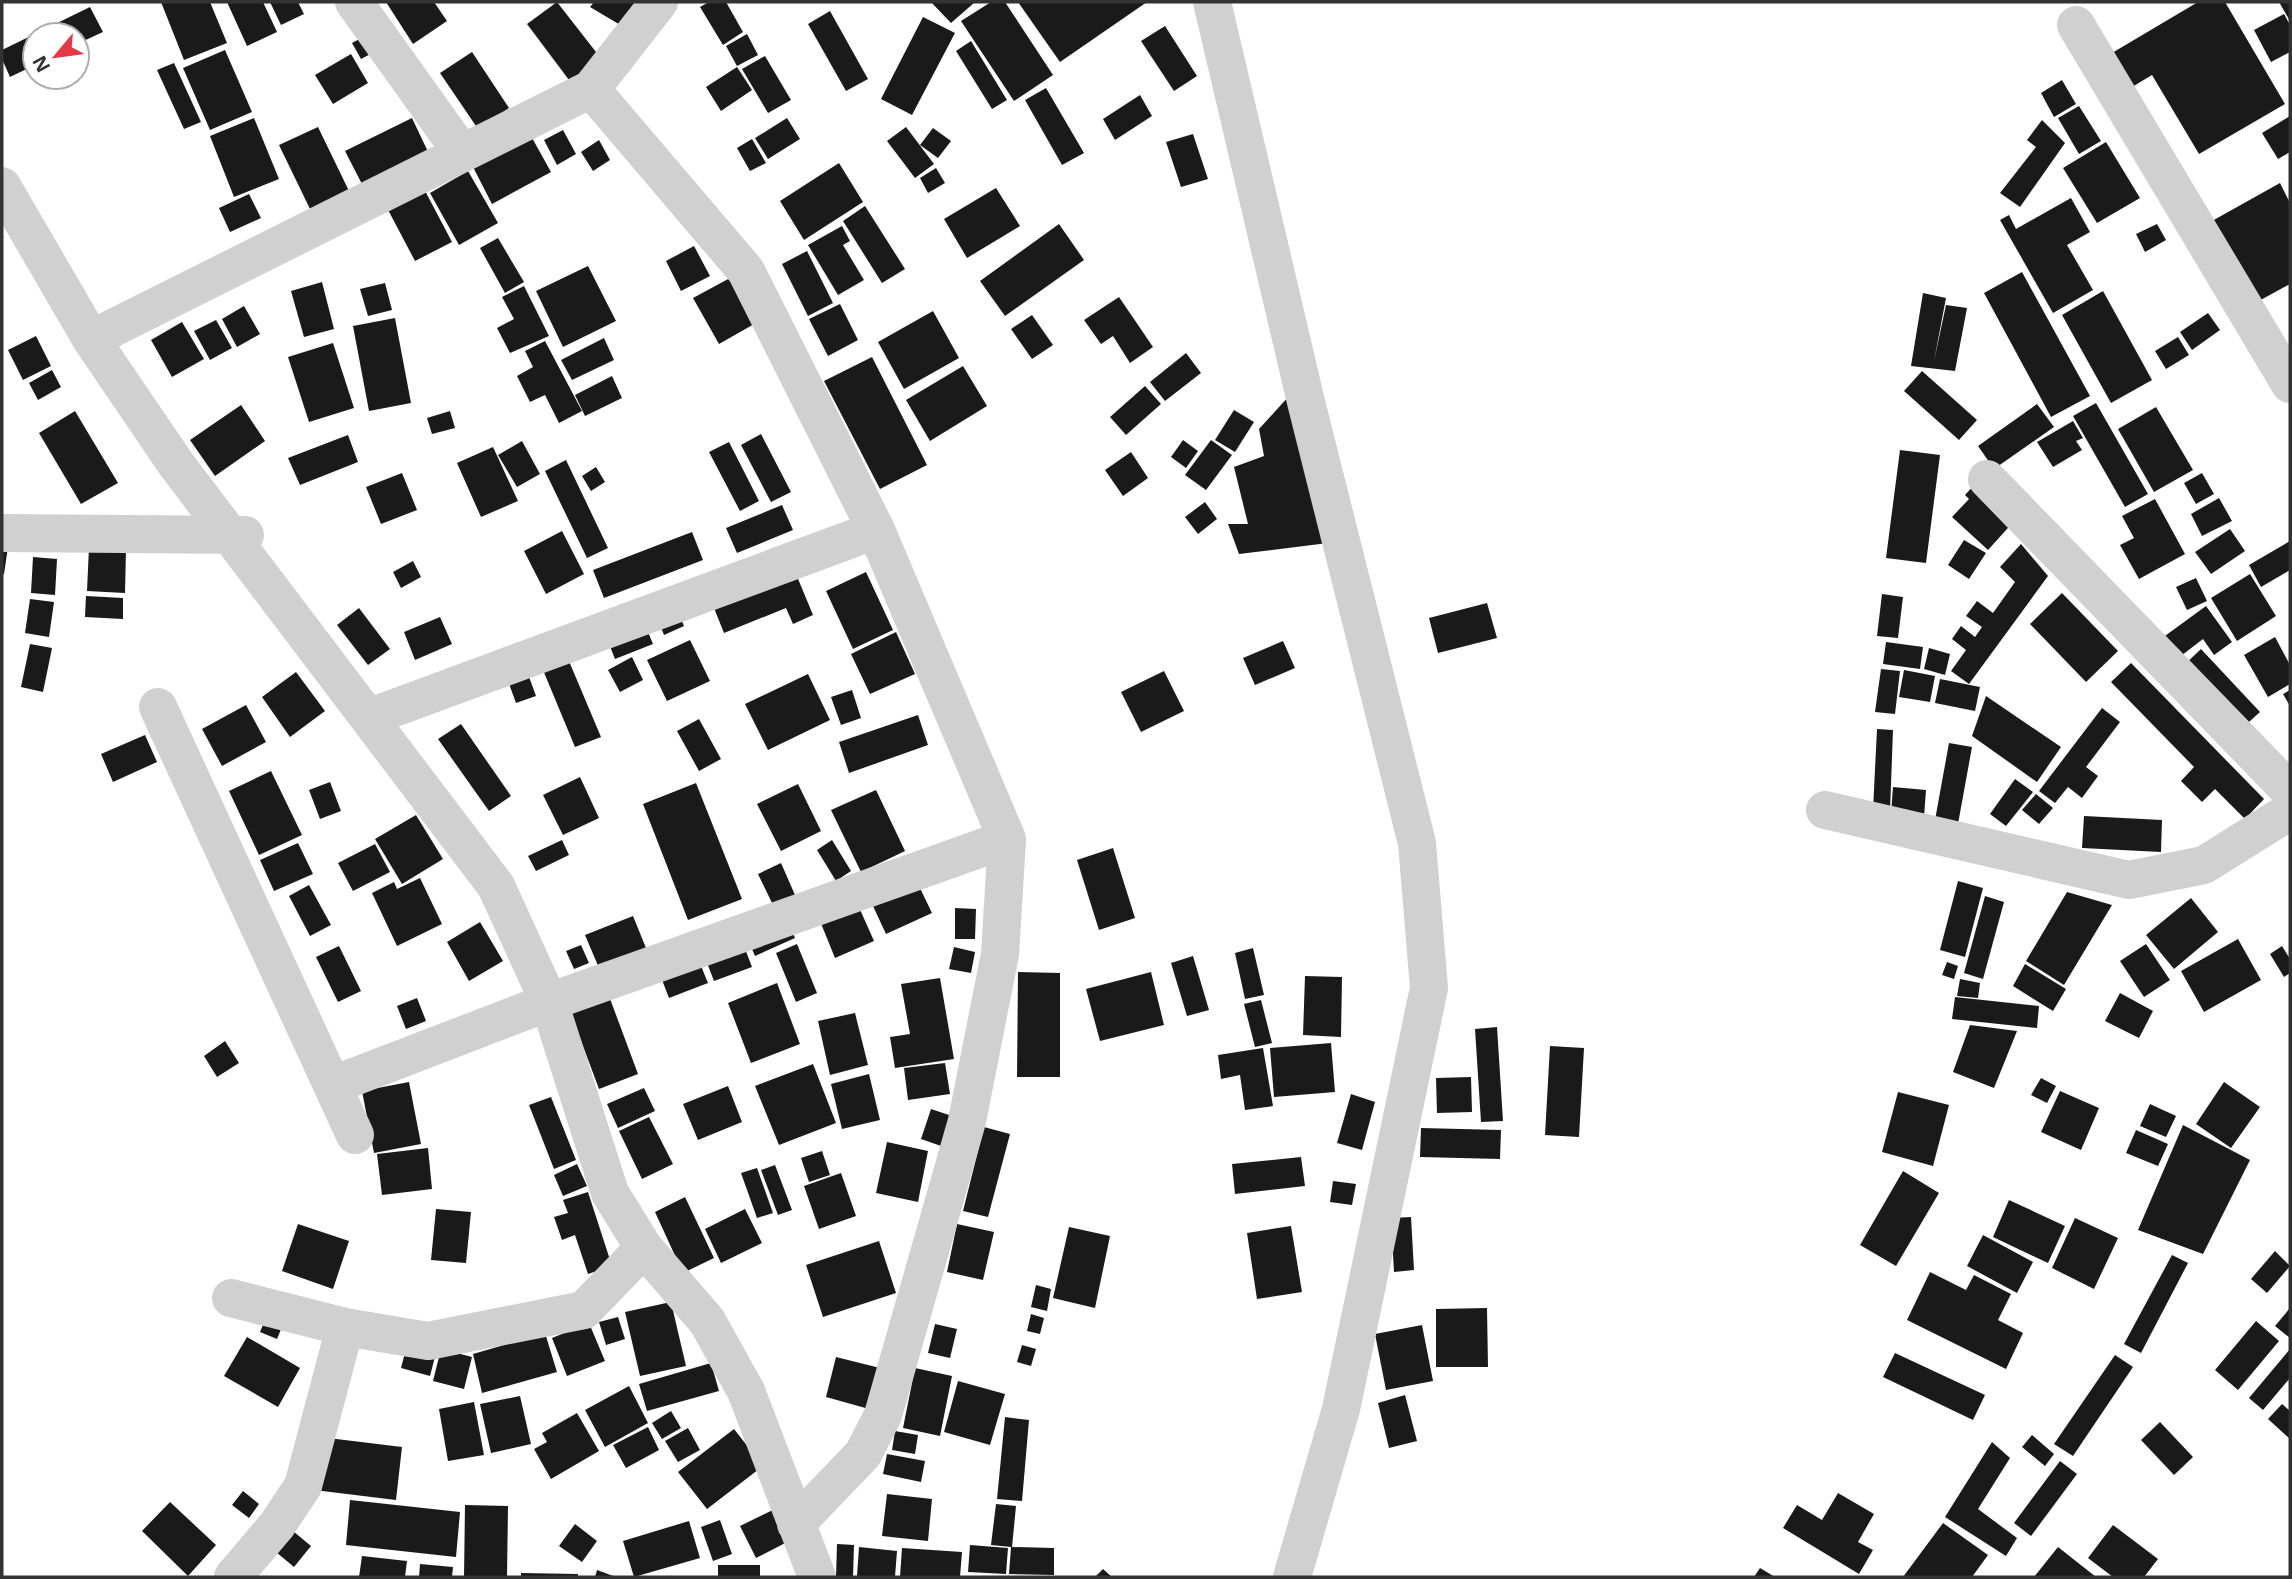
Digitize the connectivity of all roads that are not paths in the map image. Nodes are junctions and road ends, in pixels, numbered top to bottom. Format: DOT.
graph roads {
  1 [pos="354,2"];
  2 [pos="659,2"];
  3 [pos="1212,2"];
  4 [pos="2076,25"];
  5 [pos="591,89"];
  6 [pos="462,153"];
  7 [pos="2,186"];
  8 [pos="91,339"];
  9 [pos="2290,384"];
  10 [pos="1987,479"];
  11 [pos="876,530"];
  12 [pos="2,533"];
  13 [pos="238,535"];
  14 [pos="158,707"];
  15 [pos="370,717"];
  16 [pos="2290,791"];
  17 [pos="1825,810"];
  18 [pos="2290,811"];
  19 [pos="1007,839"];
  20 [pos="549,1002"];
  21 [pos="333,1085"];
  22 [pos="355,1135"];
  23 [pos="644,1248"];
  24 [pos="231,1298"];
  25 [pos="345,1327"];
  26 [pos="796,1524"];
  27 [pos="233,1577"];
  28 [pos="817,1577"];
  29 [pos="1292,1577"];
  1 -- 6 [label="street"];
  2 -- 5 [label="street"];
  3 -- 29 [label="street"];
  4 -- 9 [label="street"];
  5 -- 6 [label="street"];
  5 -- 11 [label="street"];
  6 -- 8 [label="street"];
  7 -- 8 [label="street"];
  8 -- 13 [label="street"];
  10 -- 16 [label="street"];
  11 -- 15 [label="street"];
  11 -- 19 [label="street"];
  12 -- 13 [label="street"];
  13 -- 15 [label="street"];
  14 -- 21 [label="street"];
  15 -- 20 [label="street"];
  17 -- 18 [label="street"];
  19 -- 20 [label="street"];
  19 -- 26 [label="street"];
  20 -- 21 [label="street"];
  20 -- 23 [label="street"];
  21 -- 22 [label="street"];
  23 -- 25 [label="street"];
  23 -- 26 [label="street"];
  24 -- 25 [label="street"];
  25 -- 27 [label="street"];
  26 -- 28 [label="street"];
}
